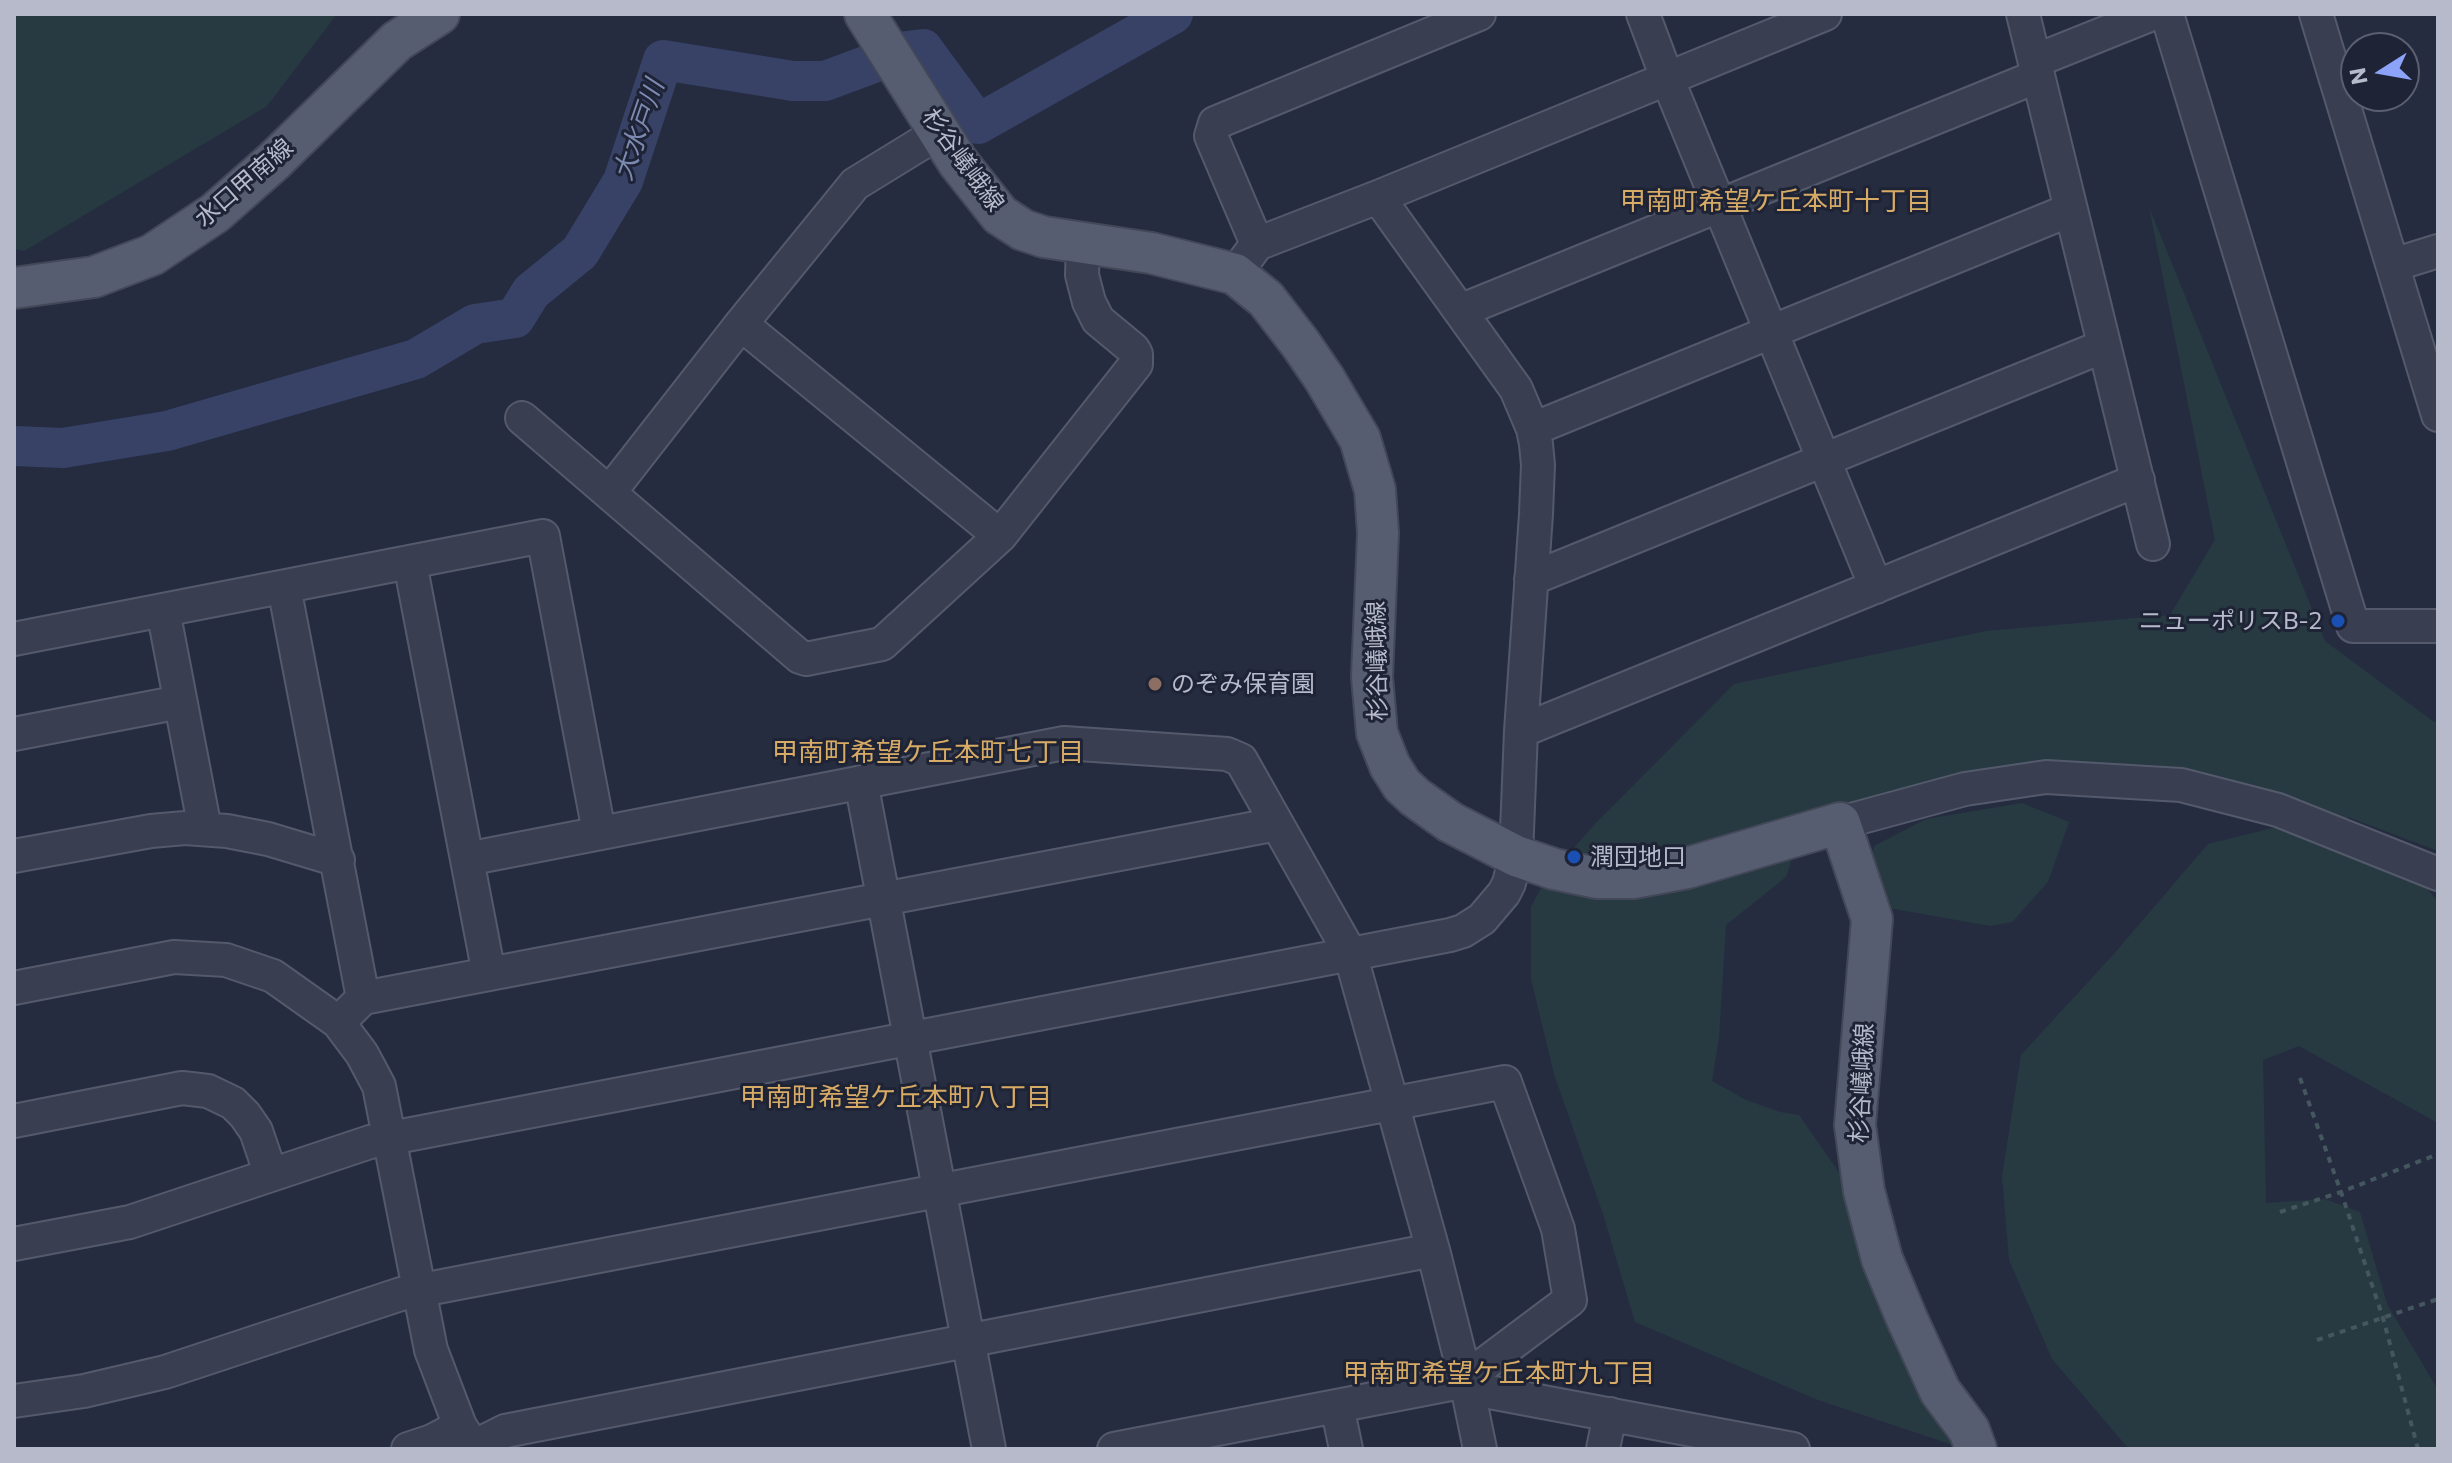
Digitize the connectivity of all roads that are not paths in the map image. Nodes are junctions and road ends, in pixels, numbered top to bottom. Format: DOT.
graph roads {
  1 [pos="439,14"];
  2 [pos="1479,14"];
  3 [pos="1643,14"];
  4 [pos="1825,14"];
  5 [pos="2023,14"];
  6 [pos="2152,14"];
  7 [pos="2167,14"];
  8 [pos="2316,14"];
  9 [pos="884,42"];
  10 [pos="2036,69"];
  11 [pos="1667,78"];
  12 [pos="938,133"];
  13 [pos="1378,197"];
  14 [pos="1719,205"];
  15 [pos="2070,210"];
  16 [pos="1083,243"];
  17 [pos="2438,251"];
  18 [pos="1246,259"];
  19 [pos="2393,265"];
  20 [pos="14,288"];
  21 [pos="1460,311"];
  22 [pos="741,324"];
  23 [pos="1772,333"];
  24 [pos="2104,346"];
  25 [pos="2438,415"];
  26 [pos="522,418"];
  27 [pos="1533,429"];
  28 [pos="1824,461"];
  29 [pos="2138,480"];
  30 [pos="609,493"];
  31 [pos="1000,536"];
  32 [pos="2153,544"];
  33 [pos="410,563"];
  34 [pos="1531,579"];
  35 [pos="284,587"];
  36 [pos="1876,587"];
  37 [pos="163,610"];
  38 [pos="2438,626"];
  39 [pos="14,639"];
  40 [pos="180,702"];
  41 [pos="1521,731"];
  42 [pos="14,734"];
  43 [pos="861,782"];
  44 [pos="1840,823"];
  45 [pos="1277,824"];
  46 [pos="205,829"];
  47 [pos="599,832"];
  48 [pos="14,856"];
  49 [pos="1516,856"];
  50 [pos="467,859"];
  51 [pos="338,860"];
  52 [pos="2438,874"];
  53 [pos="884,900"];
  54 [pos="1350,953"];
  55 [pos="489,974"];
  56 [pos="14,988"];
  57 [pos="363,998"];
  58 [pos="338,1022"];
  59 [pos="911,1040"];
  60 [pos="1392,1103"];
  61 [pos="14,1121"];
  62 [pos="391,1139"];
  63 [pos="271,1175"];
  64 [pos="940,1191"];
  65 [pos="14,1244"];
  66 [pos="1433,1250"];
  67 [pos="418,1290"];
  68 [pos="969,1341"];
  69 [pos="1466,1381"];
  70 [pos="14,1401"];
  71 [pos="1337,1406"];
  72 [pos="1610,1414"];
  73 [pos="1207,1440"];
  74 [pos="470,1441"];
  75 [pos="1706,1441"];
  76 [pos="408,1449"];
  77 [pos="989,1449"];
  78 [pos="1114,1449"];
  79 [pos="1346,1449"];
  80 [pos="1480,1449"];
  81 [pos="1603,1449"];
  82 [pos="1793,1449"];
  83 [pos="1976,1449"];
  1 -- 20 [label="main road, 水口甲南線"];
  2 -- 18 [label="street"];
  3 -- 11 [label="street"];
  4 -- 11 [label="street"];
  5 -- 10 [label="street"];
  6 -- 10 [label="street"];
  7 -- 38 [label="street"];
  8 -- 19 [label="street"];
  9 -- 12 [label="main road, 杉谷嶬峨線"];
  10 -- 14 [label="street"];
  10 -- 15 [label="street"];
  11 -- 13 [label="street"];
  11 -- 14 [label="street"];
  12 -- 16 [label="main road, 杉谷嶬峨線"];
  12 -- 22 [label="street"];
  13 -- 18 [label="street"];
  13 -- 21 [label="street"];
  14 -- 21 [label="street"];
  14 -- 23 [label="street"];
  15 -- 23 [label="street"];
  15 -- 24 [label="street"];
  16 -- 18 [label="main road, 杉谷嶬峨線"];
  16 -- 31 [label="street"];
  17 -- 19 [label="street"];
  18 -- 49 [label="main road, 杉谷嶬峨線"];
  19 -- 25 [label="street"];
  21 -- 27 [label="street"];
  22 -- 30 [label="street"];
  22 -- 31 [label="street"];
  23 -- 27 [label="street"];
  23 -- 28 [label="street"];
  24 -- 28 [label="street"];
  24 -- 29 [label="street"];
  26 -- 30 [label="street"];
  27 -- 34 [label="street"];
  28 -- 34 [label="street"];
  28 -- 36 [label="street"];
  29 -- 32 [label="street"];
  29 -- 36 [label="street"];
  30 -- 31 [label="street"];
  33 -- 35 [label="street"];
  33 -- 47 [label="street"];
  33 -- 50 [label="street"];
  34 -- 41 [label="street"];
  35 -- 37 [label="street"];
  35 -- 51 [label="street"];
  36 -- 41 [label="street"];
  37 -- 39 [label="street"];
  37 -- 40 [label="street"];
  40 -- 42 [label="street"];
  40 -- 46 [label="street"];
  41 -- 49 [label="street"];
  43 -- 45 [label="street"];
  43 -- 47 [label="street"];
  43 -- 53 [label="street"];
  44 -- 49 [label="main road, 杉谷嶬峨線"];
  44 -- 52 [label="street"];
  44 -- 83 [label="main road, 杉谷嶬峨線"];
  45 -- 53 [label="street"];
  45 -- 54 [label="street"];
  46 -- 48 [label="street"];
  46 -- 51 [label="street"];
  47 -- 50 [label="street"];
  49 -- 54 [label="street"];
  50 -- 55 [label="street"];
  51 -- 57 [label="street"];
  53 -- 55 [label="street"];
  53 -- 59 [label="street"];
  54 -- 59 [label="street"];
  54 -- 60 [label="street"];
  55 -- 57 [label="street"];
  56 -- 58 [label="street"];
  57 -- 58 [label="street"];
  58 -- 62 [label="street"];
  59 -- 62 [label="street"];
  59 -- 64 [label="street"];
  60 -- 64 [label="street"];
  60 -- 66 [label="street"];
  60 -- 69 [label="street"];
  61 -- 63 [label="street"];
  62 -- 63 [label="street"];
  62 -- 67 [label="street"];
  63 -- 65 [label="street"];
  64 -- 67 [label="street"];
  64 -- 68 [label="street"];
  66 -- 68 [label="street"];
  66 -- 69 [label="street"];
  67 -- 70 [label="street"];
  67 -- 74 [label="street"];
  68 -- 74 [label="street"];
  68 -- 77 [label="street"];
  69 -- 71 [label="street"];
  69 -- 72 [label="street"];
  69 -- 80 [label="street"];
  71 -- 73 [label="street"];
  71 -- 79 [label="street"];
  72 -- 75 [label="street"];
  72 -- 81 [label="street"];
  73 -- 78 [label="street"];
  74 -- 76 [label="street"];
  75 -- 82 [label="street"];
}
